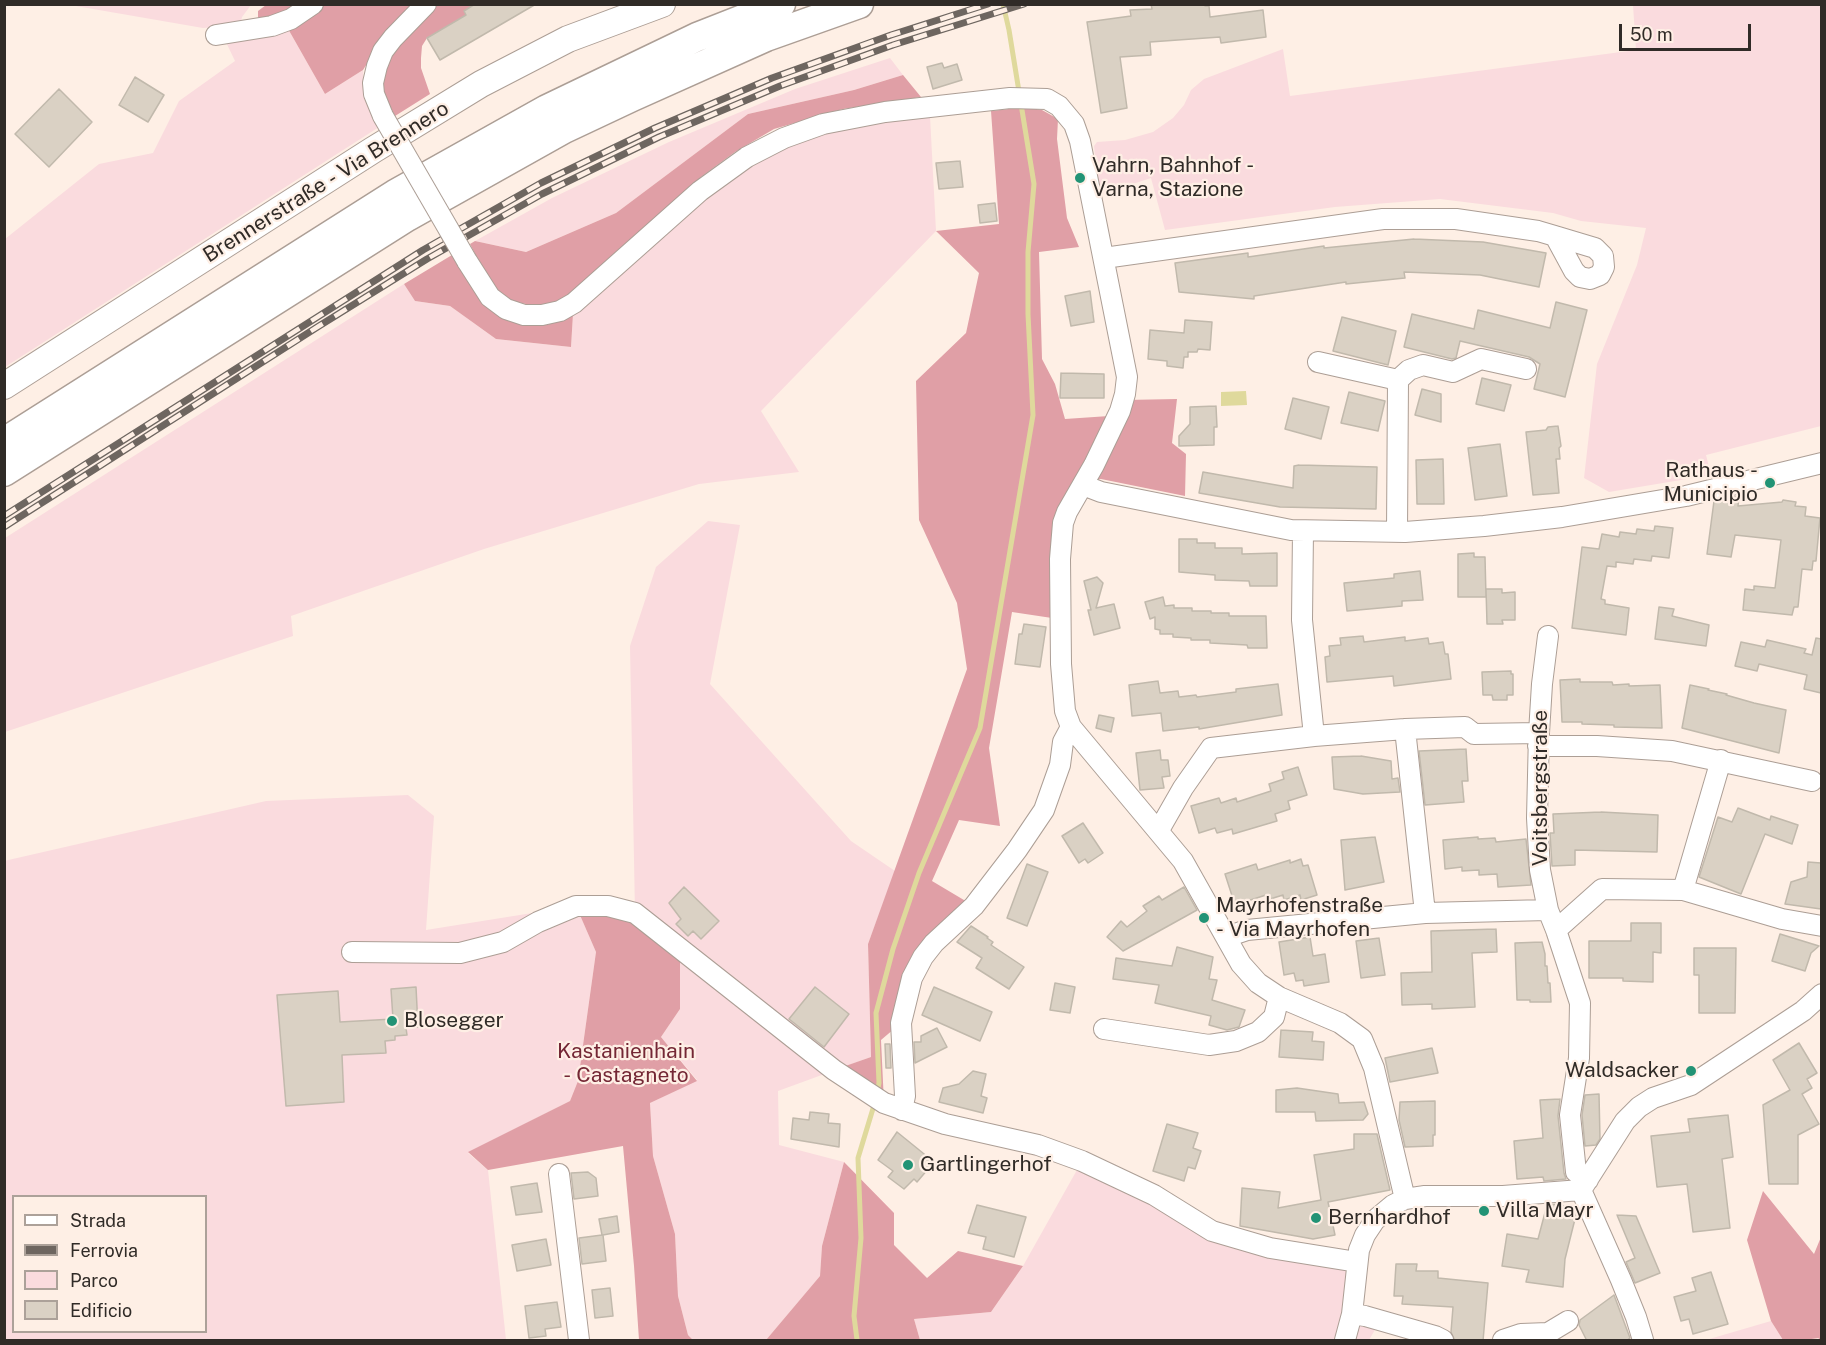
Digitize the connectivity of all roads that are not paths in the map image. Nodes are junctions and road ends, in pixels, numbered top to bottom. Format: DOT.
graph roads {
  1 [pos="313,4"];
  2 [pos="426,4"];
  3 [pos="662,4"];
  4 [pos="781,4"];
  5 [pos="860,4"];
  6 [pos="216,34"];
  7 [pos="1555,236"];
  8 [pos="1104,258"];
  9 [pos="1318,362"];
  10 [pos="1526,369"];
  11 [pos="1398,380"];
  12 [pos="4,386"];
  13 [pos="4,442"];
  14 [pos="1821,463"];
  15 [pos="4,472"];
  16 [pos="1083,485"];
  17 [pos="1303,531"];
  18 [pos="1397,532"];
  19 [pos="1548,636"];
  20 [pos="1071,727"];
  21 [pos="1405,729"];
  22 [pos="1314,736"];
  23 [pos="1538,739"];
  24 [pos="1721,760"];
  25 [pos="1812,780"];
  26 [pos="1160,830"];
  27 [pos="1683,890"];
  28 [pos="1548,910"];
  29 [pos="1425,913"];
  30 [pos="1821,926"];
  31 [pos="1557,930"];
  32 [pos="1226,937"];
  33 [pos="352,952"];
  34 [pos="1821,994"];
  35 [pos="1279,997"];
  36 [pos="1104,1029"];
  37 [pos="893,1106"];
  38 [pos="559,1174"];
  39 [pos="1584,1185"];
  40 [pos="1405,1199"];
  41 [pos="1357,1262"];
  42 [pos="1352,1314"];
  43 [pos="1568,1321"];
  44 [pos="579,1341"];
  45 [pos="1345,1341"];
  46 [pos="1443,1341"];
  47 [pos="1503,1341"];
  48 [pos="1643,1341"];
  1 -- 6 [label="street"];
  2 -- 8 [label="street, bridge"];
  3 -- 12 [label="main road, Brennerstraße - Via Brennero"];
  4 -- 13 [label="highway"];
  5 -- 15 [label="highway"];
  7 -- 8 [label="street"];
  8 -- 16 [label="street"];
  9 -- 11 [label="street"];
  10 -- 11 [label="street"];
  11 -- 18 [label="street"];
  14 -- 18 [label="street"];
  16 -- 17 [label="street"];
  16 -- 20 [label="street"];
  17 -- 18 [label="street"];
  17 -- 22 [label="street"];
  19 -- 23 [label="street, Voitsbergstraße"];
  20 -- 26 [label="street"];
  20 -- 37 [label="street"];
  21 -- 22 [label="street"];
  21 -- 23 [label="street"];
  21 -- 29 [label="street"];
  22 -- 26 [label="street"];
  23 -- 24 [label="street"];
  23 -- 28 [label="street, Voitsbergstraße"];
  24 -- 25 [label="street"];
  24 -- 27 [label="street"];
  26 -- 32 [label="street"];
  27 -- 30 [label="street"];
  27 -- 31 [label="street"];
  28 -- 29 [label="street"];
  28 -- 31 [label="street, Voitsbergstraße"];
  29 -- 32 [label="street"];
  31 -- 39 [label="street, Voitsbergstraße"];
  32 -- 35 [label="street"];
  33 -- 37 [label="street"];
  34 -- 39 [label="street"];
  35 -- 36 [label="street"];
  35 -- 40 [label="street"];
  37 -- 41 [label="street"];
  38 -- 44 [label="street"];
  39 -- 40 [label="street"];
  39 -- 48 [label="street"];
  40 -- 41 [label="street"];
  41 -- 42 [label="street"];
  42 -- 45 [label="street"];
  42 -- 46 [label="street"];
  43 -- 47 [label="street"];
}
